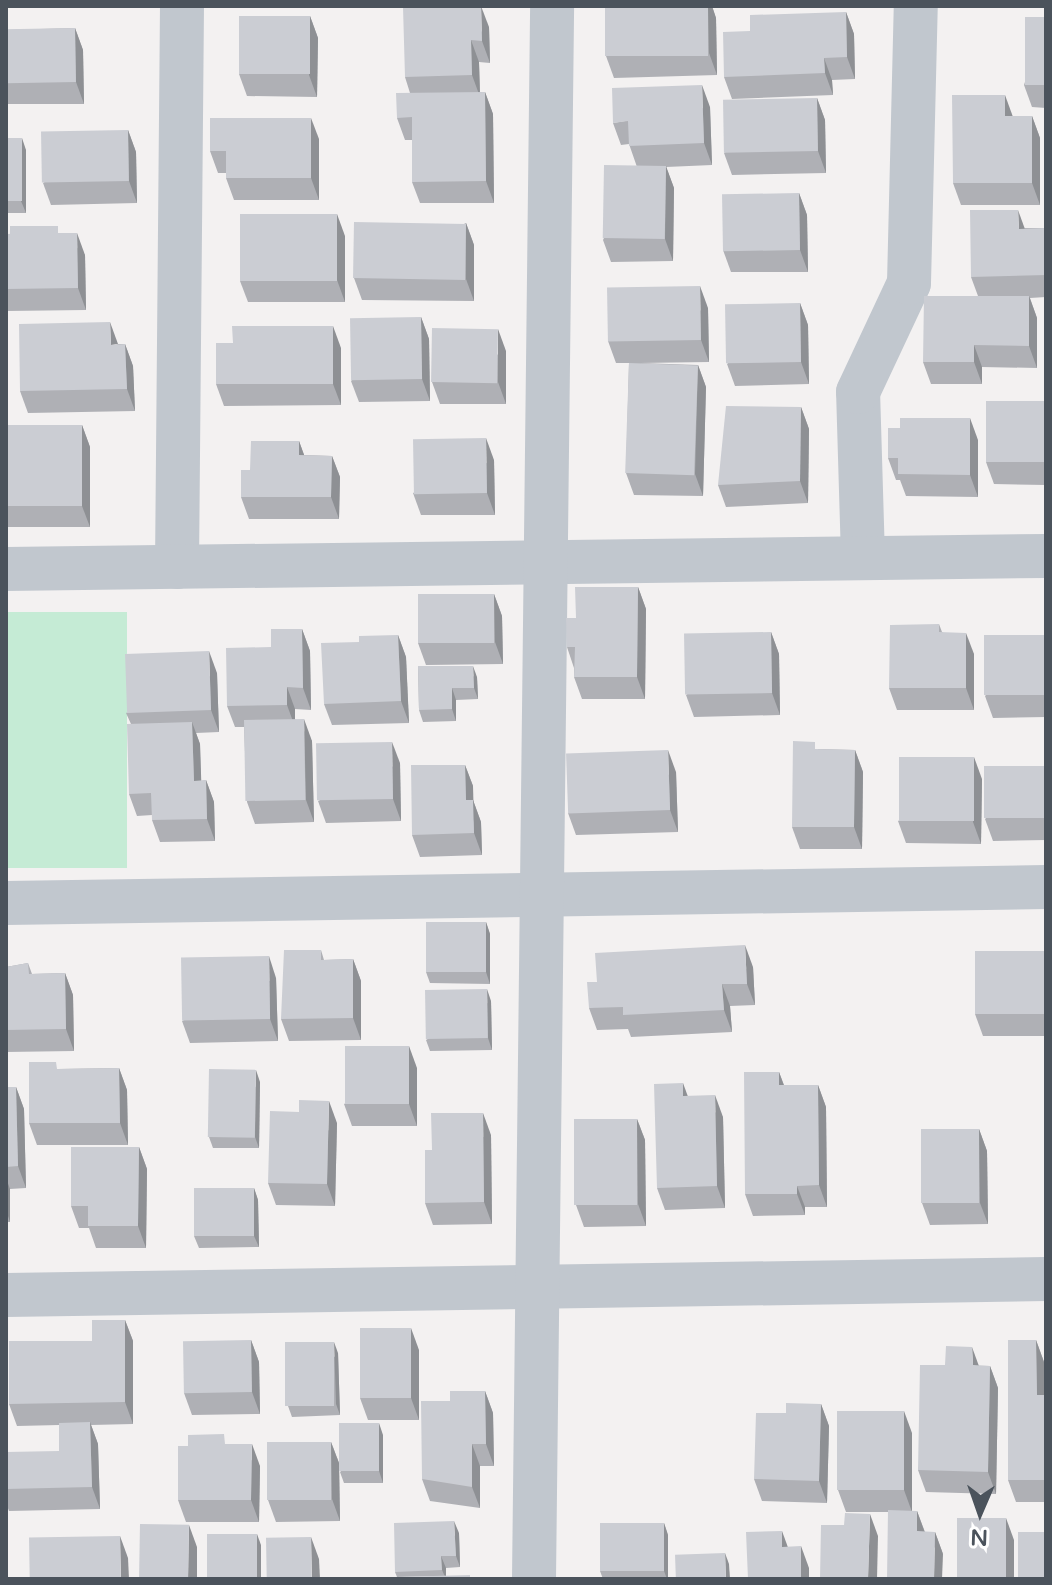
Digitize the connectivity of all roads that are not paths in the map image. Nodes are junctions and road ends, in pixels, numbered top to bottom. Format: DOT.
graph roads {
  1 [pos="182,6"];
  2 [pos="552,6"];
  3 [pos="916,6"];
  4 [pos="1046,556"];
  5 [pos="863,558"];
  6 [pos="547,562"];
  7 [pos="177,567"];
  8 [pos="6,569"];
  9 [pos="1046,887"];
  10 [pos="541,895"];
  11 [pos="6,903"];
  12 [pos="1046,1279"];
  13 [pos="537,1290"];
  14 [pos="6,1295"];
  15 [pos="534,1579"];
  1 -- 7 [label="street"];
  2 -- 6 [label="street"];
  3 -- 5 [label="street"];
  4 -- 5 [label="street"];
  5 -- 6 [label="street"];
  6 -- 7 [label="street"];
  6 -- 10 [label="street"];
  7 -- 8 [label="street"];
  9 -- 10 [label="street"];
  10 -- 11 [label="street"];
  10 -- 13 [label="street"];
  12 -- 13 [label="street"];
  13 -- 14 [label="street"];
  13 -- 15 [label="street"];
}
